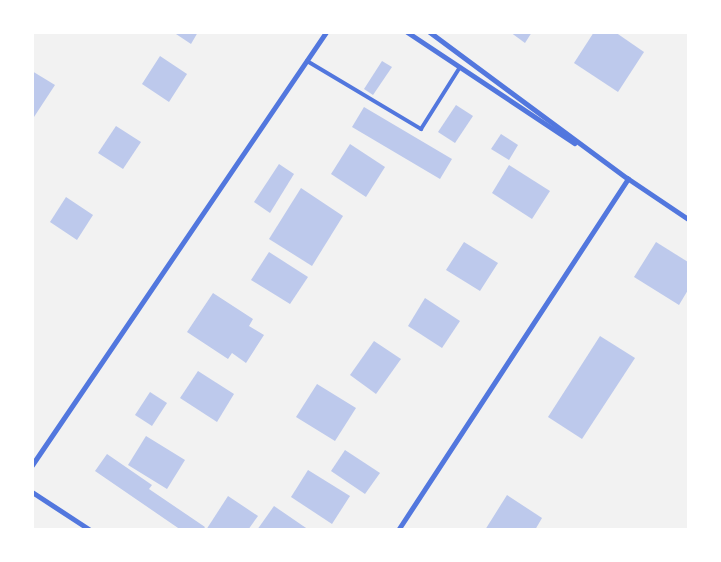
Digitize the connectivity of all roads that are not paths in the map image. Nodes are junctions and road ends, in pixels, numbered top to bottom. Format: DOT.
graph roads {
  1 [pos="326,32"];
  2 [pos="407,32"];
  3 [pos="429,32"];
  4 [pos="307,61"];
  5 [pos="460,67"];
  6 [pos="628,179"];
  7 [pos="688,219"];
  8 [pos="32,465"];
  9 [pos="32,492"];
  10 [pos="90,530"];
  11 [pos="398,530"];
  1 -- 4 [label="street"];
  2 -- 5 [label="street"];
  3 -- 6 [label="street"];
  4 -- 5 [label="lane"];
  4 -- 8 [label="street"];
  5 -- 6 [label="street"];
  6 -- 7 [label="street"];
  6 -- 11 [label="street"];
  9 -- 10 [label="street"];
}
